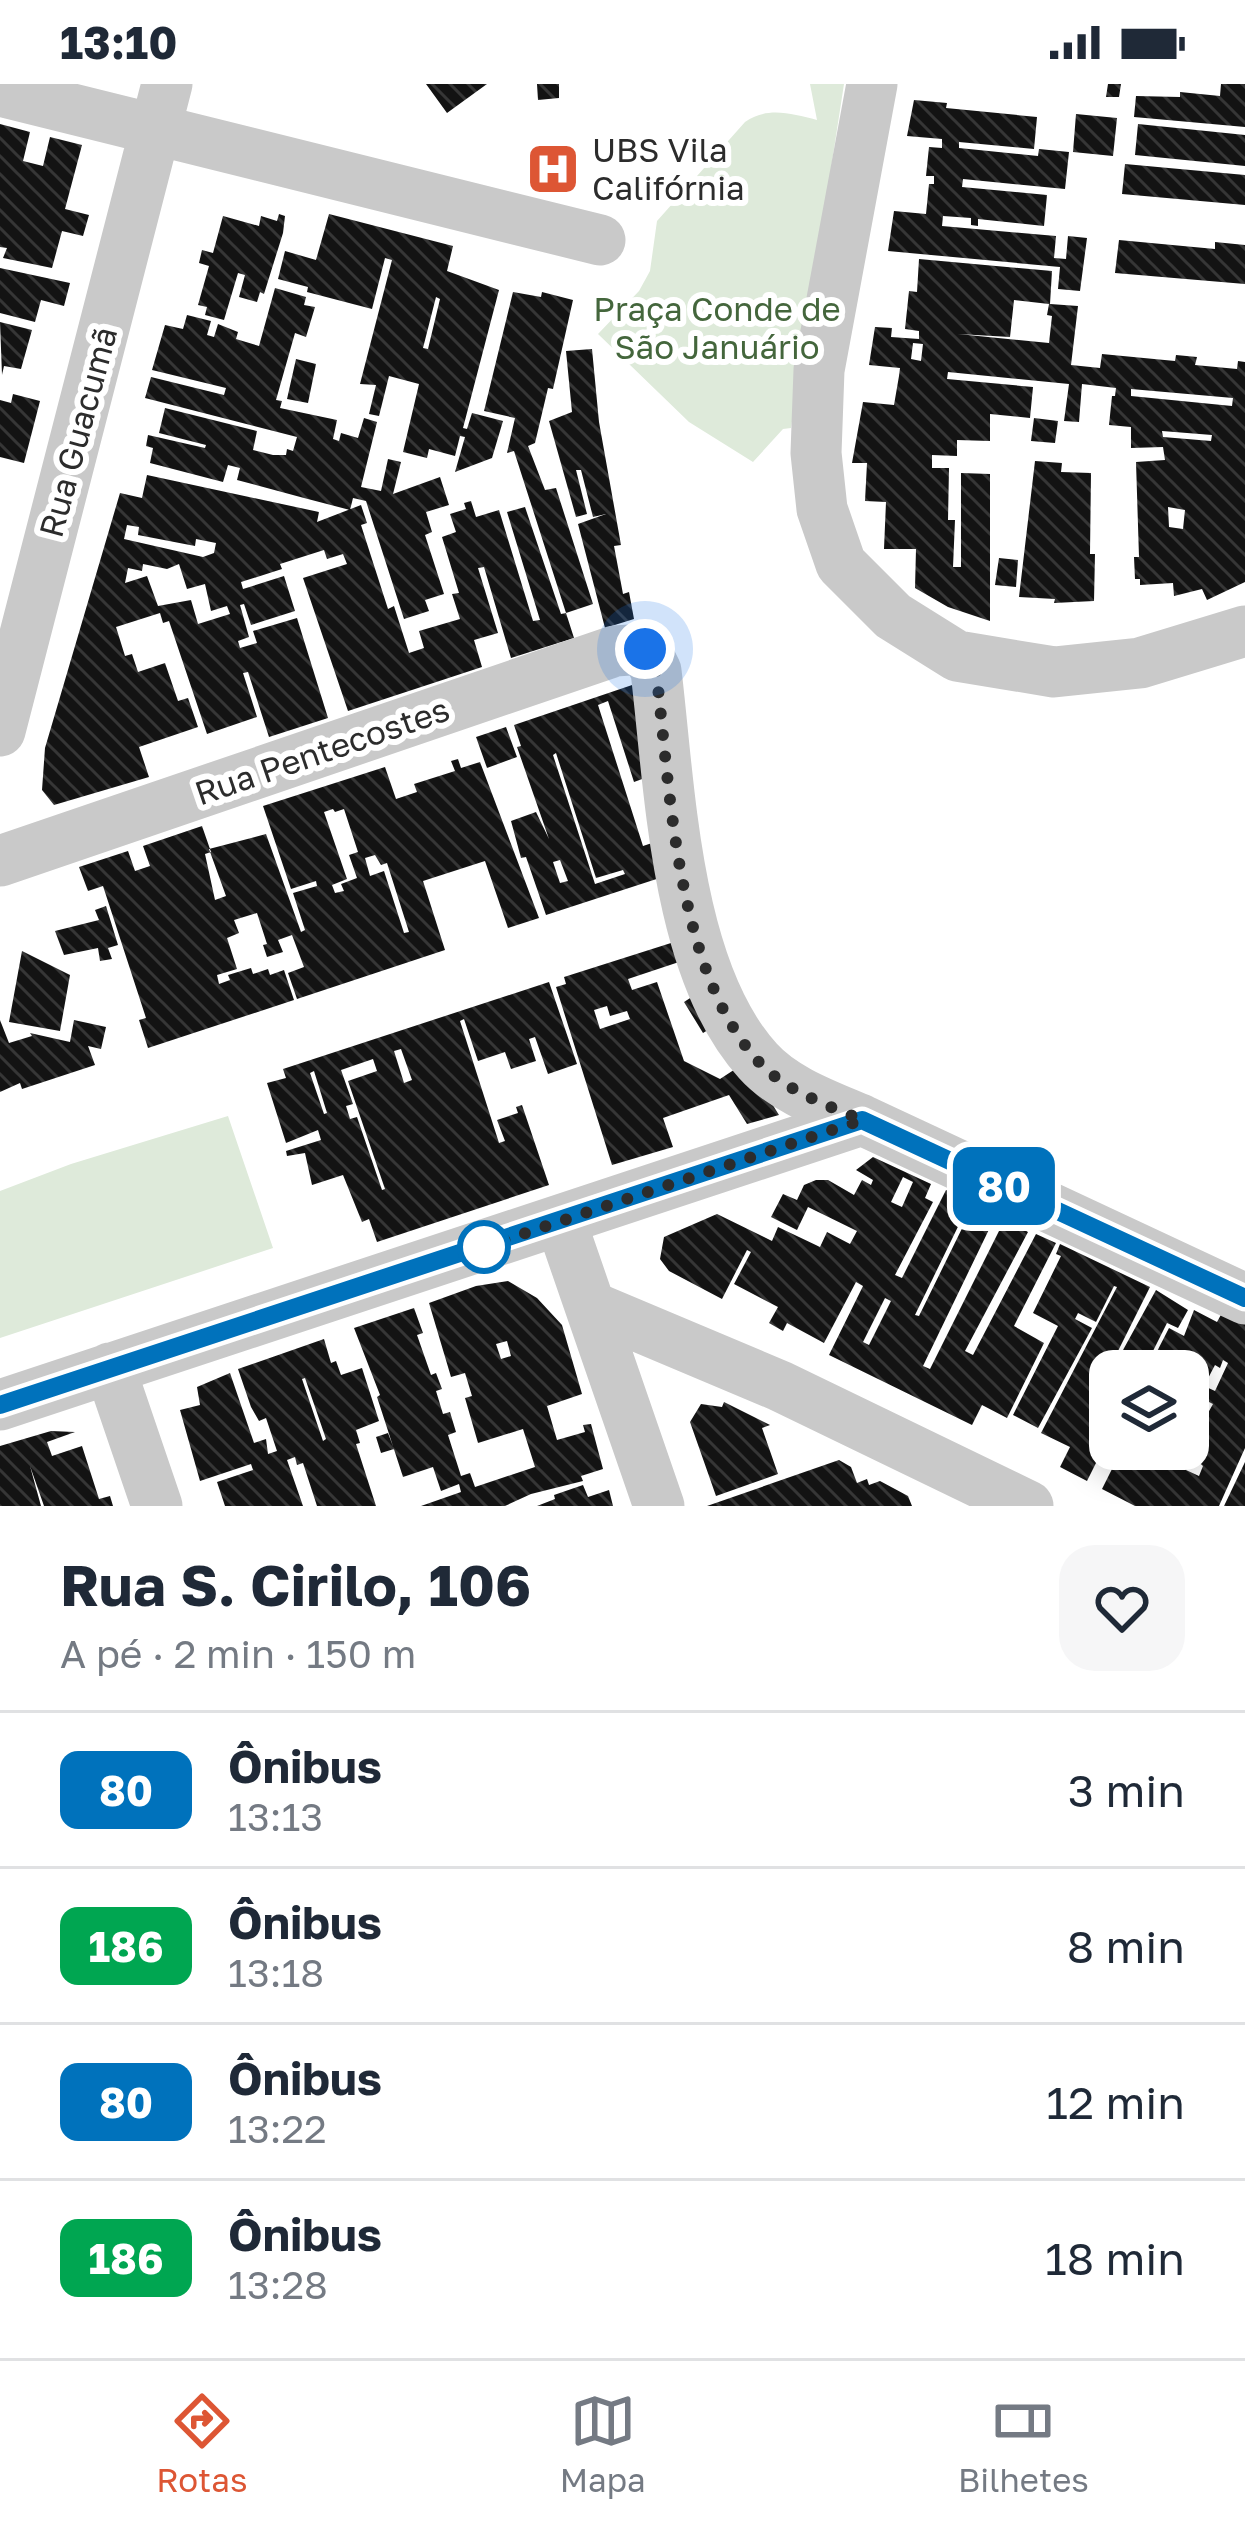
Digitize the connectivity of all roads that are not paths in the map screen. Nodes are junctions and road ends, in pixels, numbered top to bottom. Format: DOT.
graph roads {
  1 [pos="872,84"];
  2 [pos="0,91"];
  3 [pos="160,108"];
  4 [pos="600,240"];
  5 [pos="1245,631"];
  6 [pos="0,731"];
  7 [pos="0,861"];
  8 [pos="862,1120"];
  9 [pos="561,1222"];
  10 [pos="1245,1298"];
  11 [pos="590,1306"];
  12 [pos="110,1368"];
  13 [pos="0,1405"];
  14 [pos="157,1506"];
  15 [pos="659,1506"];
  16 [pos="1028,1506"];
  1 -- 5 [label="street"];
  2 -- 3 [label="street"];
  3 -- 4 [label="street"];
  3 -- 6 [label="street, Rua Guacumã"];
  7 -- 8 [label="street, Rua Pentecostes"];
  8 -- 9 [label="street"];
  8 -- 10 [label="street"];
  9 -- 11 [label="street"];
  9 -- 12 [label="street"];
  11 -- 15 [label="street"];
  11 -- 16 [label="street"];
  12 -- 13 [label="street"];
  12 -- 14 [label="street"];
}
